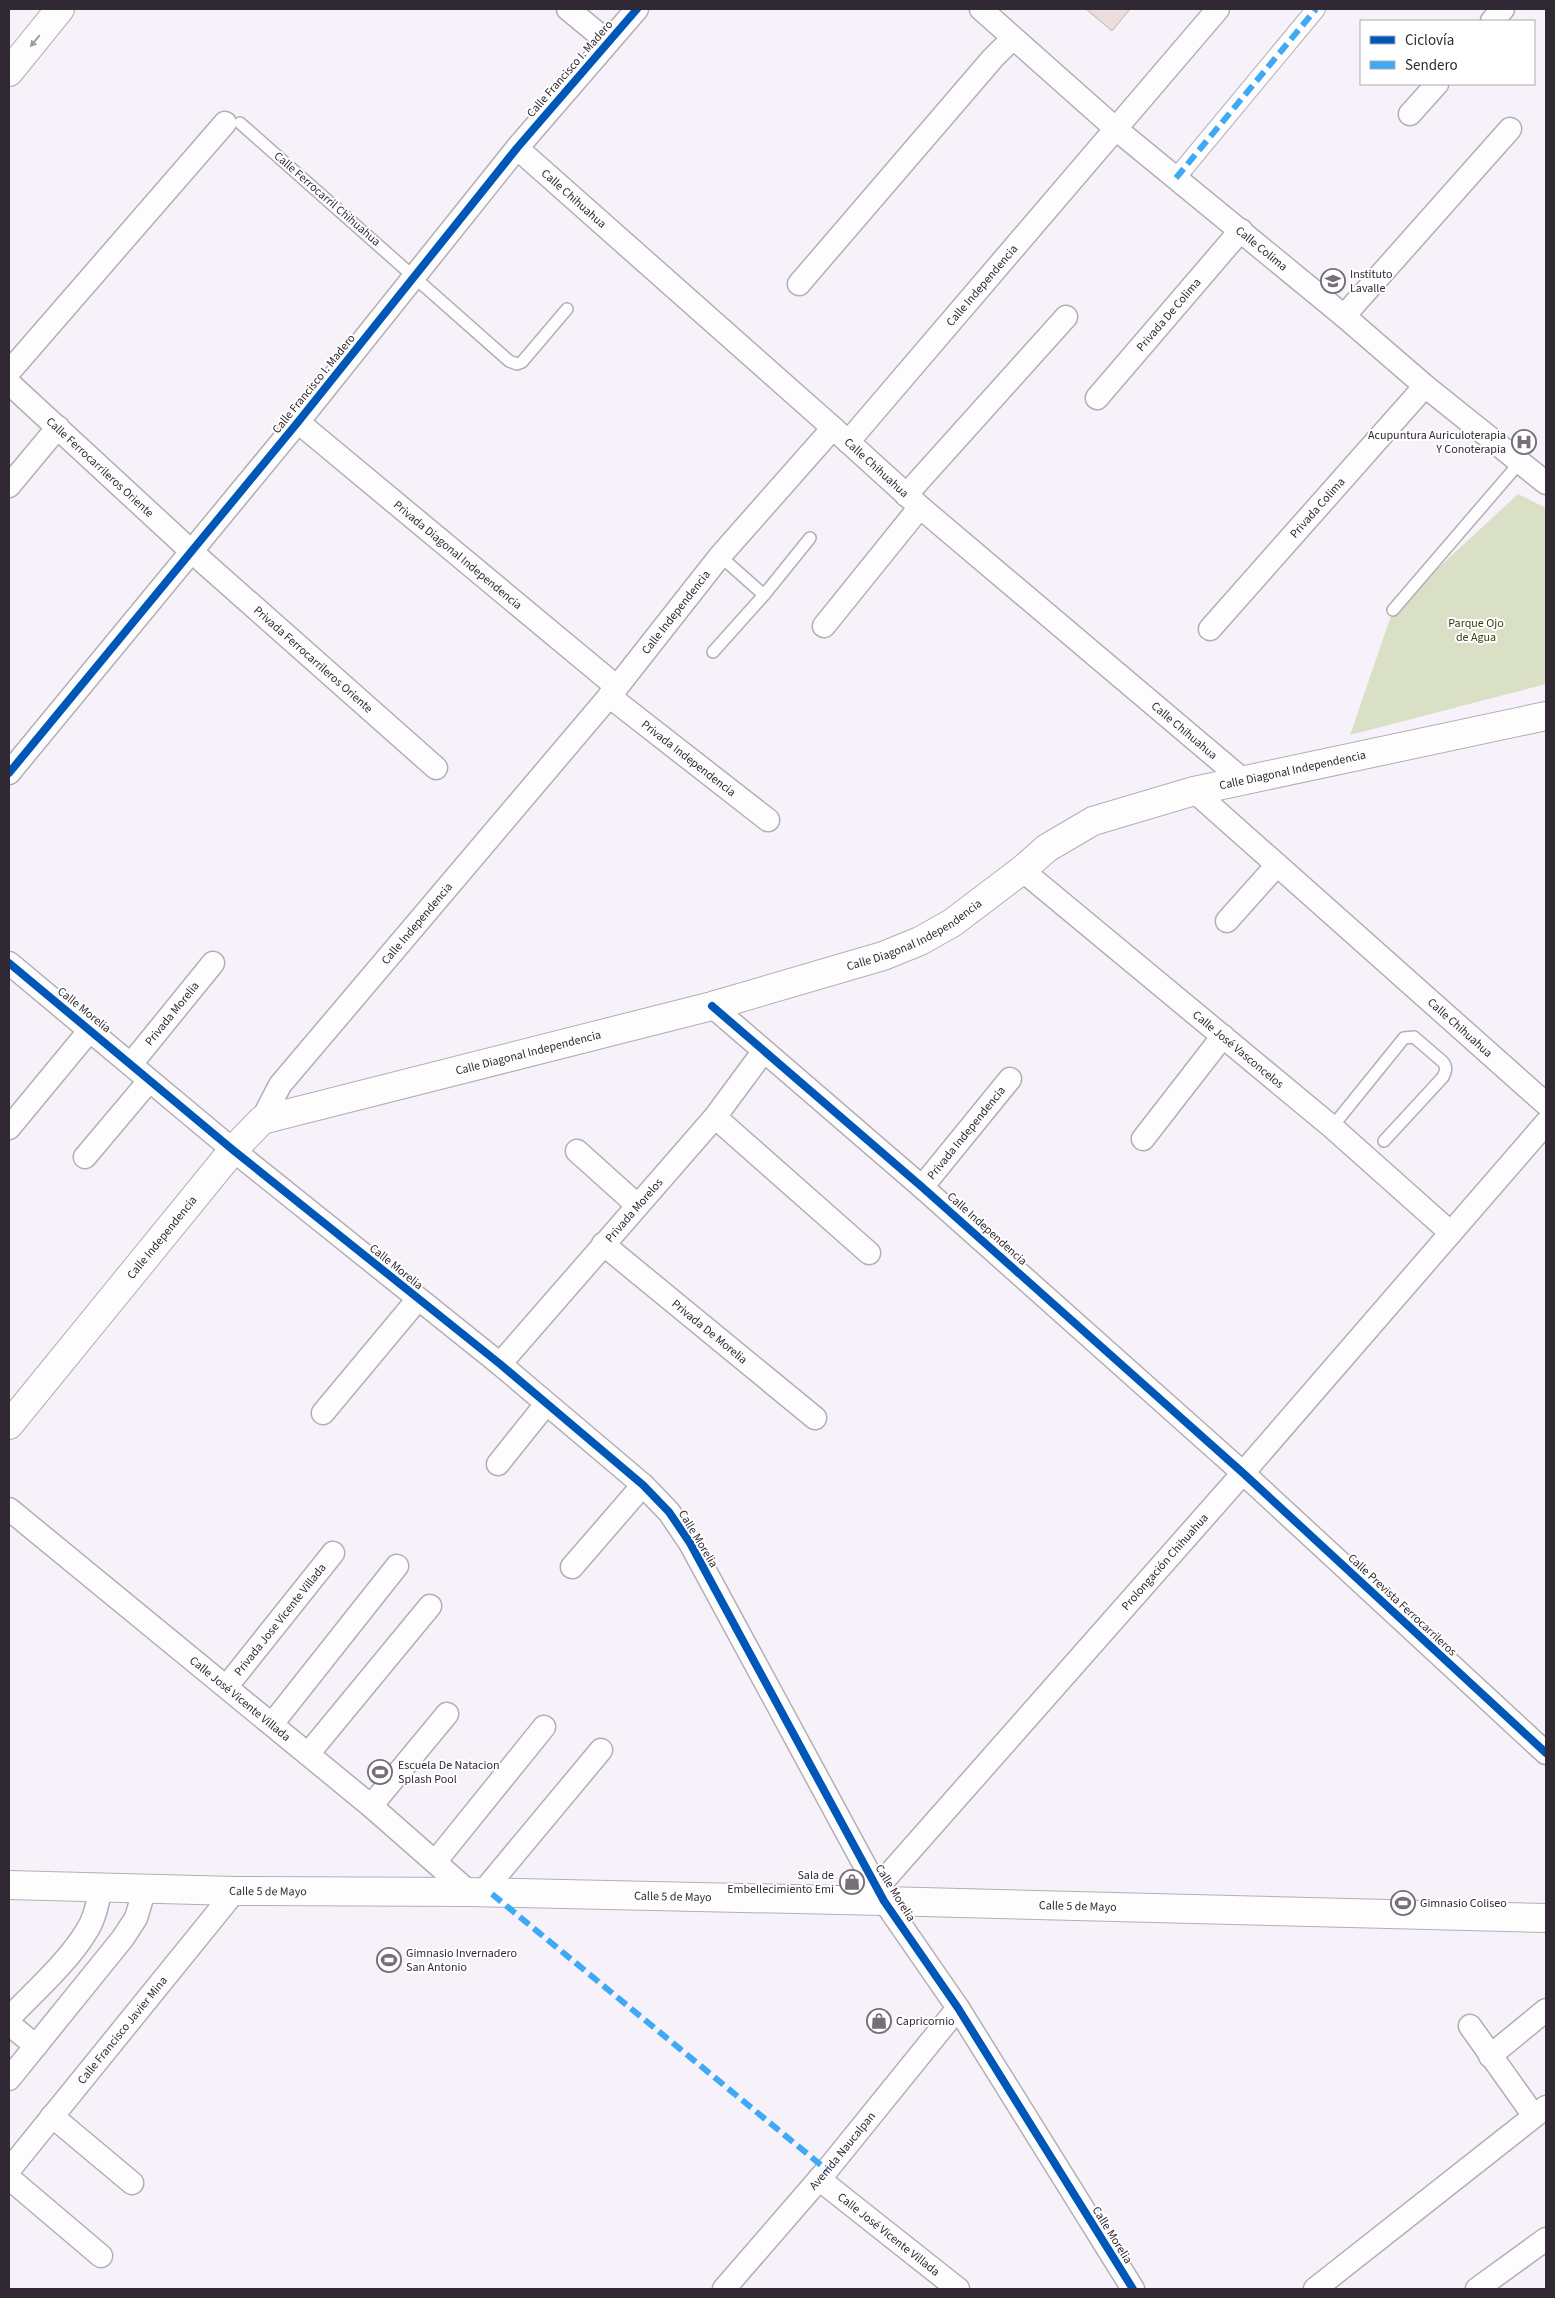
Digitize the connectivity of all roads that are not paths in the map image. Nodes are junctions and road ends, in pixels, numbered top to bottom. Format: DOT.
graph roads {
  1 [pos="568,9"];
  2 [pos="637,9"];
  3 [pos="981,9"];
  4 [pos="1218,9"];
  5 [pos="1316,9"];
  6 [pos="1503,9"];
  7 [pos="54,11"];
  8 [pos="1493,20"];
  9 [pos="1013,38"];
  10 [pos="608,42"];
  11 [pos="9,72"];
  12 [pos="1436,85"];
  13 [pos="1410,114"];
  14 [pos="232,123"];
  15 [pos="1116,129"];
  16 [pos="1510,129"];
  17 [pos="517,148"];
  18 [pos="1176,178"];
  19 [pos="1241,230"];
  20 [pos="414,276"];
  21 [pos="799,284"];
  22 [pos="567,309"];
  23 [pos="1344,316"];
  24 [pos="1066,317"];
  25 [pos="9,372"];
  26 [pos="9,383"];
  27 [pos="1425,386"];
  28 [pos="1097,398"];
  29 [pos="298,422"];
  30 [pos="58,428"];
  31 [pos="841,435"];
  32 [pos="1521,461"];
  33 [pos="1546,483"];
  34 [pos="9,486"];
  35 [pos="913,501"];
  36 [pos="810,538"];
  37 [pos="191,552"];
  38 [pos="720,556"];
  39 [pos="764,595"];
  40 [pos="1393,610"];
  41 [pos="824,626"];
  42 [pos="1210,629"];
  43 [pos="713,652"];
  44 [pos="613,692"];
  45 [pos="1546,716"];
  46 [pos="436,768"];
  47 [pos="9,773"];
  48 [pos="1244,780"];
  49 [pos="1194,791"];
  50 [pos="768,820"];
  51 [pos="1277,865"];
  52 [pos="1022,870"];
  53 [pos="1227,921"];
  54 [pos="9,963"];
  55 [pos="213,963"];
  56 [pos="712,1006"];
  57 [pos="90,1030"];
  58 [pos="1223,1036"];
  59 [pos="763,1052"];
  60 [pos="131,1064"];
  61 [pos="1010,1079"];
  62 [pos="149,1081"];
  63 [pos="1546,1104"];
  64 [pos="716,1117"];
  65 [pos="262,1120"];
  66 [pos="1546,1123"];
  67 [pos="1332,1127"];
  68 [pos="9,1128"];
  69 [pos="1143,1139"];
  70 [pos="1384,1141"];
  71 [pos="234,1150"];
  72 [pos="577,1151"];
  73 [pos="84,1157"];
  74 [pos="922,1186"];
  75 [pos="637,1205"];
  76 [pos="1451,1233"];
  77 [pos="603,1244"];
  78 [pos="869,1253"];
  79 [pos="418,1299"];
  80 [pos="500,1364"];
  81 [pos="546,1404"];
  82 [pos="323,1413"];
  83 [pos="815,1418"];
  84 [pos="9,1425"];
  85 [pos="498,1464"];
  86 [pos="1243,1472"];
  87 [pos="642,1485"];
  88 [pos="9,1509"];
  89 [pos="333,1553"];
  90 [pos="397,1566"];
  91 [pos="572,1567"];
  92 [pos="430,1606"];
  93 [pos="227,1686"];
  94 [pos="447,1714"];
  95 [pos="272,1724"];
  96 [pos="544,1728"];
  97 [pos="601,1750"];
  98 [pos="1546,1753"];
  99 [pos="308,1754"];
  100 [pos="372,1806"];
  101 [pos="434,1862"];
  102 [pos="9,1885"];
  103 [pos="101,1888"];
  104 [pos="145,1888"];
  105 [pos="235,1891"];
  106 [pos="475,1893"];
  107 [pos="880,1894"];
  108 [pos="1546,1918"];
  109 [pos="958,2008"];
  110 [pos="1546,2010"];
  111 [pos="9,2018"];
  112 [pos="9,2024"];
  113 [pos="1470,2026"];
  114 [pos="36,2046"];
  115 [pos="1490,2056"];
  116 [pos="9,2079"];
  117 [pos="1540,2112"];
  118 [pos="52,2116"];
  119 [pos="9,2170"];
  120 [pos="9,2178"];
  121 [pos="819,2179"];
  122 [pos="132,2183"];
  123 [pos="1546,2239"];
  124 [pos="101,2256"];
  125 [pos="1485,2287"];
  126 [pos="724,2289"];
  127 [pos="958,2289"];
  128 [pos="1133,2289"];
  129 [pos="1316,2289"];
  1 -- 10 [label="street"];
  2 -- 10 [label="street, Calle Francisco I. Madero"];
  3 -- 9 [label="street, Calle Colima"];
  4 -- 15 [label="street, Calle Independencia"];
  5 -- 18 [label="street"];
  6 -- 8 [label="street"];
  7 -- 11 [label="main road, one-way"];
  9 -- 15 [label="street, Calle Colima"];
  9 -- 21 [label="street"];
  10 -- 17 [label="street, Calle Francisco I. Madero"];
  12 -- 13 [label="street"];
  14 -- 20 [label="lane, Calle Ferrocarril Chihuahua"];
  14 -- 25 [label="street"];
  15 -- 18 [label="street, Calle Colima"];
  15 -- 31 [label="street, Calle Independencia"];
  16 -- 23 [label="street"];
  17 -- 20 [label="street, Calle Francisco I. Madero"];
  17 -- 31 [label="street, Calle Chihuahua"];
  18 -- 19 [label="street, Calle Colima"];
  19 -- 23 [label="street, Calle Colima"];
  19 -- 28 [label="street, Privada De Colima"];
  20 -- 22 [label="lane, Calle Ferrocarril Chihuahua"];
  20 -- 29 [label="street, Calle Francisco I. Madero"];
  23 -- 27 [label="street, Calle Colima"];
  24 -- 35 [label="street"];
  26 -- 30 [label="street, Calle Ferrocarrileros Oriente"];
  27 -- 32 [label="street, Calle Colima"];
  27 -- 42 [label="street, Privada Colima"];
  29 -- 37 [label="street, Calle Francisco I. Madero"];
  29 -- 44 [label="street, Privada Diagonal Independencia"];
  30 -- 34 [label="street"];
  30 -- 37 [label="street, Calle Ferrocarrileros Oriente"];
  31 -- 35 [label="street, Calle Chihuahua"];
  31 -- 38 [label="street, Calle Independencia"];
  32 -- 33 [label="street, Calle Colima"];
  32 -- 40 [label="lane"];
  35 -- 41 [label="street"];
  35 -- 48 [label="street, Calle Chihuahua"];
  36 -- 39 [label="lane"];
  37 -- 46 [label="street, Privada Ferrocarrileros Oriente"];
  37 -- 47 [label="street, Calle Francisco I. Madero"];
  38 -- 39 [label="lane"];
  38 -- 44 [label="street, Calle Independencia"];
  39 -- 43 [label="lane"];
  44 -- 50 [label="street, Privada Independencia"];
  44 -- 65 [label="street, Calle Independencia"];
  45 -- 48 [label="main road, Calle Diagonal Independencia"];
  48 -- 49 [label="main road, Calle Diagonal Independencia"];
  49 -- 51 [label="street, Calle Chihuahua"];
  49 -- 52 [label="main road, Calle Diagonal Independencia"];
  51 -- 53 [label="street"];
  51 -- 63 [label="street, Calle Chihuahua"];
  52 -- 56 [label="main road, Calle Diagonal Independencia"];
  52 -- 58 [label="street, Calle José Vasconcelos"];
  54 -- 57 [label="street, Calle Morelia"];
  55 -- 60 [label="street, Privada Morelia"];
  56 -- 59 [label="street, Calle Independencia"];
  56 -- 65 [label="main road, Calle Diagonal Independencia"];
  57 -- 60 [label="street, Calle Morelia"];
  57 -- 68 [label="street"];
  58 -- 67 [label="street, Calle José Vasconcelos"];
  58 -- 69 [label="street"];
  59 -- 64 [label="street, Privada Morelos"];
  59 -- 74 [label="street, Calle Independencia"];
  60 -- 62 [label="street, Calle Morelia"];
  61 -- 74 [label="street, Privada Independencia"];
  62 -- 71 [label="street, Calle Morelia"];
  62 -- 73 [label="street"];
  64 -- 75 [label="street, Privada Morelos"];
  64 -- 78 [label="street"];
  65 -- 71 [label="main road, Calle Independencia"];
  66 -- 76 [label="street, Prolongación Chihuahua"];
  67 -- 70 [label="lane"];
  67 -- 76 [label="street, Calle José Vasconcelos"];
  71 -- 79 [label="street, Calle Morelia"];
  71 -- 84 [label="main road, Calle Independencia"];
  72 -- 75 [label="street"];
  74 -- 86 [label="street, Calle Independencia"];
  75 -- 77 [label="street, Privada Morelos"];
  76 -- 86 [label="street, Prolongación Chihuahua"];
  77 -- 80 [label="street, Privada Morelos"];
  77 -- 83 [label="street, Privada De Morelia"];
  79 -- 80 [label="street, Calle Morelia"];
  79 -- 82 [label="street"];
  80 -- 81 [label="street, Calle Morelia"];
  81 -- 85 [label="street"];
  81 -- 87 [label="street, Calle Morelia"];
  86 -- 98 [label="street, Calle Prevista Ferrocarrileros"];
  86 -- 107 [label="street, Prolongación Chihuahua"];
  87 -- 91 [label="street"];
  87 -- 107 [label="street, Calle Morelia"];
  88 -- 93 [label="street, Calle José Vicente Villada"];
  89 -- 93 [label="street, Privada Jose Vicente Villada"];
  90 -- 95 [label="street"];
  92 -- 99 [label="street"];
  93 -- 95 [label="street, Calle José Vicente Villada"];
  94 -- 100 [label="street"];
  95 -- 99 [label="street, Calle José Vicente Villada"];
  96 -- 101 [label="street"];
  97 -- 106 [label="street"];
  99 -- 100 [label="street, Calle José Vicente Villada"];
  100 -- 101 [label="street, Calle José Vicente Villada"];
  101 -- 106 [label="street, Calle José Vicente Villada"];
  102 -- 103 [label="main road, Calle 5 de Mayo"];
  103 -- 104 [label="main road, Calle 5 de Mayo"];
  103 -- 111 [label="street"];
  104 -- 105 [label="main road, Calle 5 de Mayo"];
  104 -- 114 [label="street"];
  105 -- 106 [label="main road, Calle 5 de Mayo"];
  105 -- 118 [label="street, Calle Francisco Javier Mina"];
  106 -- 107 [label="main road, Calle 5 de Mayo"];
  107 -- 108 [label="main road, Calle 5 de Mayo"];
  107 -- 109 [label="street, Calle Morelia"];
  109 -- 121 [label="street, Avenida Naucalpan"];
  109 -- 128 [label="street, Calle Morelia"];
  110 -- 115 [label="street"];
  112 -- 114 [label="street"];
  113 -- 115 [label="street"];
  114 -- 116 [label="street"];
  115 -- 117 [label="street"];
  117 -- 129 [label="street"];
  118 -- 119 [label="street, Calle Francisco Javier Mina"];
  118 -- 122 [label="street"];
  120 -- 124 [label="street"];
  121 -- 126 [label="street, Avenida Naucalpan"];
  121 -- 127 [label="street, Calle José Vicente Villada"];
  123 -- 125 [label="street"];
}
